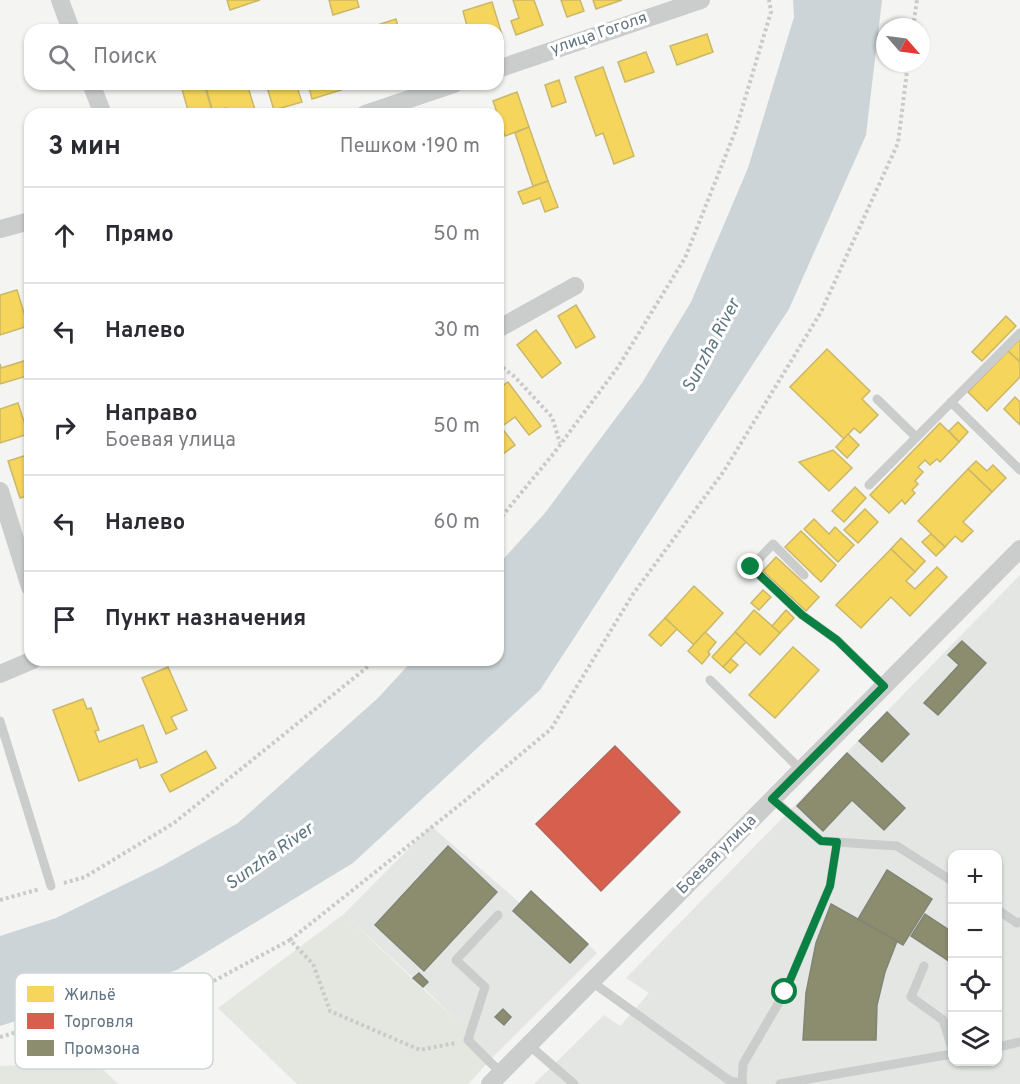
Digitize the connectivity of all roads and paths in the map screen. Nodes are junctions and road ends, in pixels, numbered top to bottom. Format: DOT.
graph roads {
  1 [pos="60,0"];
  2 [pos="701,0"];
  3 [pos="769,0"];
  4 [pos="916,0"];
  5 [pos="914,18"];
  6 [pos="69,24"];
  7 [pos="504,67"];
  8 [pos="908,72"];
  9 [pos="94,90"];
  10 [pos="435,90"];
  11 [pos="101,108"];
  12 [pos="383,108"];
  13 [pos="24,223"];
  14 [pos="0,229"];
  15 [pos="575,286"];
  16 [pos="504,326"];
  17 [pos="1020,333"];
  18 [pos="504,368"];
  19 [pos="877,399"];
  20 [pos="951,402"];
  21 [pos="916,437"];
  22 [pos="561,444"];
  23 [pos="1020,470"];
  24 [pos="869,485"];
  25 [pos="0,491"];
  26 [pos="504,514"];
  27 [pos="1020,549"];
  28 [pos="24,568"];
  29 [pos="804,574"];
  30 [pos="24,664"];
  31 [pos="368,666"];
  32 [pos="0,674"];
  33 [pos="710,680"];
  34 [pos="884,686"];
  35 [pos="0,721"];
  36 [pos="801,770"];
  37 [pos="772,799"];
  38 [pos="837,842"];
  39 [pos="948,879"];
  40 [pos="51,886"];
  41 [pos="0,900"];
  42 [pos="1002,913"];
  43 [pos="498,915"];
  44 [pos="1020,922"];
  45 [pos="290,940"];
  46 [pos="924,966"];
  47 [pos="213,981"];
  48 [pos="592,982"];
  49 [pos="15,1033"];
  50 [pos="948,1035"];
  51 [pos="0,1037"];
  52 [pos="468,1040"];
  53 [pos="1020,1042"];
  54 [pos="529,1045"];
  55 [pos="1002,1046"];
  56 [pos="948,1055"];
  57 [pos="495,1079"];
  58 [pos="574,1084"];
  59 [pos="742,1084"];
  60 [pos="780,1084"];
  1 -- 6 [label="street"];
  2 -- 7 [label="street, улица Гоголя"];
  3 -- 22 [label="path"];
  4 -- 5 [label="path"];
  8 -- 45 [label="path"];
  9 -- 11 [label="street"];
  10 -- 12 [label="street"];
  13 -- 14 [label="street"];
  15 -- 16 [label="street"];
  17 -- 20 [label="lane"];
  18 -- 22 [label="path"];
  19 -- 21 [label="lane"];
  20 -- 21 [label="lane"];
  20 -- 23 [label="lane"];
  21 -- 24 [label="lane"];
  22 -- 26 [label="path"];
  25 -- 28 [label="street"];
  27 -- 34 [label="street, Боевая улица"];
  29 -- 34 [label="lane"];
  30 -- 32 [label="street"];
  31 -- 40 [label="path"];
  33 -- 36 [label="lane"];
  34 -- 36 [label="street, Боевая улица"];
  35 -- 40 [label="lane"];
  36 -- 37 [label="street, Боевая улица"];
  37 -- 38 [label="lane"];
  37 -- 48 [label="street, Боевая улица"];
  38 -- 39 [label="lane"];
  38 -- 59 [label="lane"];
  40 -- 41 [label="path"];
  42 -- 44 [label="lane"];
  43 -- 52 [label="lane"];
  45 -- 47 [label="path"];
  45 -- 52 [label="path"];
  46 -- 50 [label="lane"];
  48 -- 54 [label="street, Боевая улица"];
  48 -- 59 [label="lane"];
  49 -- 51 [label="path"];
  52 -- 57 [label="lane"];
  53 -- 55 [label="lane"];
  54 -- 57 [label="street, Боевая улица"];
  54 -- 58 [label="lane"];
  56 -- 60 [label="lane"];
}
